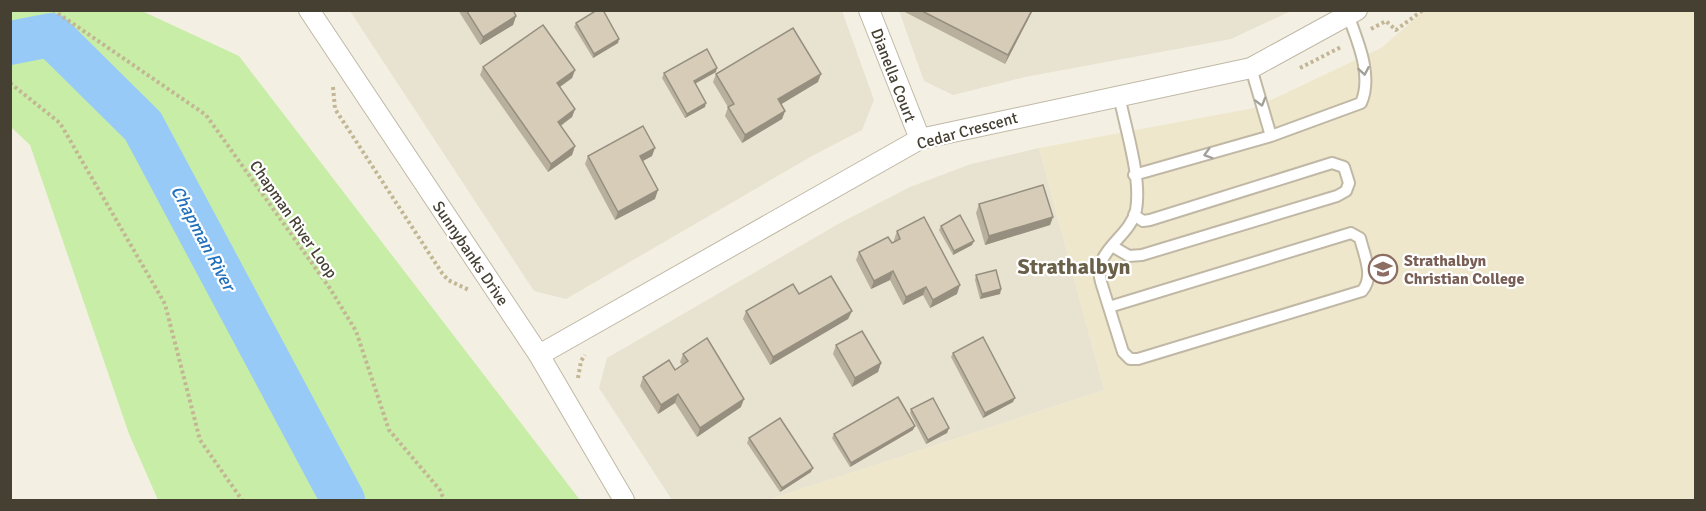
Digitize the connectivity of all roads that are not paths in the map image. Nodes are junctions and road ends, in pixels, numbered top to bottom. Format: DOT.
graph roads {
  1 [pos="309,10"];
  2 [pos="869,10"];
  3 [pos="1353,13"];
  4 [pos="1251,68"];
  5 [pos="1119,95"];
  6 [pos="1271,136"];
  7 [pos="920,139"];
  8 [pos="1134,175"];
  9 [pos="1134,215"];
  10 [pos="1112,246"];
  11 [pos="1109,307"];
  12 [pos="539,355"];
  13 [pos="624,501"];
  1 -- 12 [label="street, Sunnybanks Drive"];
  2 -- 7 [label="street, Dianella Court"];
  3 -- 4 [label="street, Cedar Crescent"];
  3 -- 6 [label="lane, one-way"];
  4 -- 5 [label="street, Cedar Crescent"];
  4 -- 6 [label="lane, one-way"];
  5 -- 7 [label="street, Cedar Crescent"];
  5 -- 8 [label="lane"];
  6 -- 8 [label="lane, one-way"];
  7 -- 12 [label="street, Cedar Crescent"];
  8 -- 9 [label="lane"];
  9 -- 10 [label="lane"];
  9 -- 10 [label="lane"];
  10 -- 11 [label="lane"];
  11 -- 11 [label="lane"];
  12 -- 13 [label="street, Sunnybanks Drive"];
}
